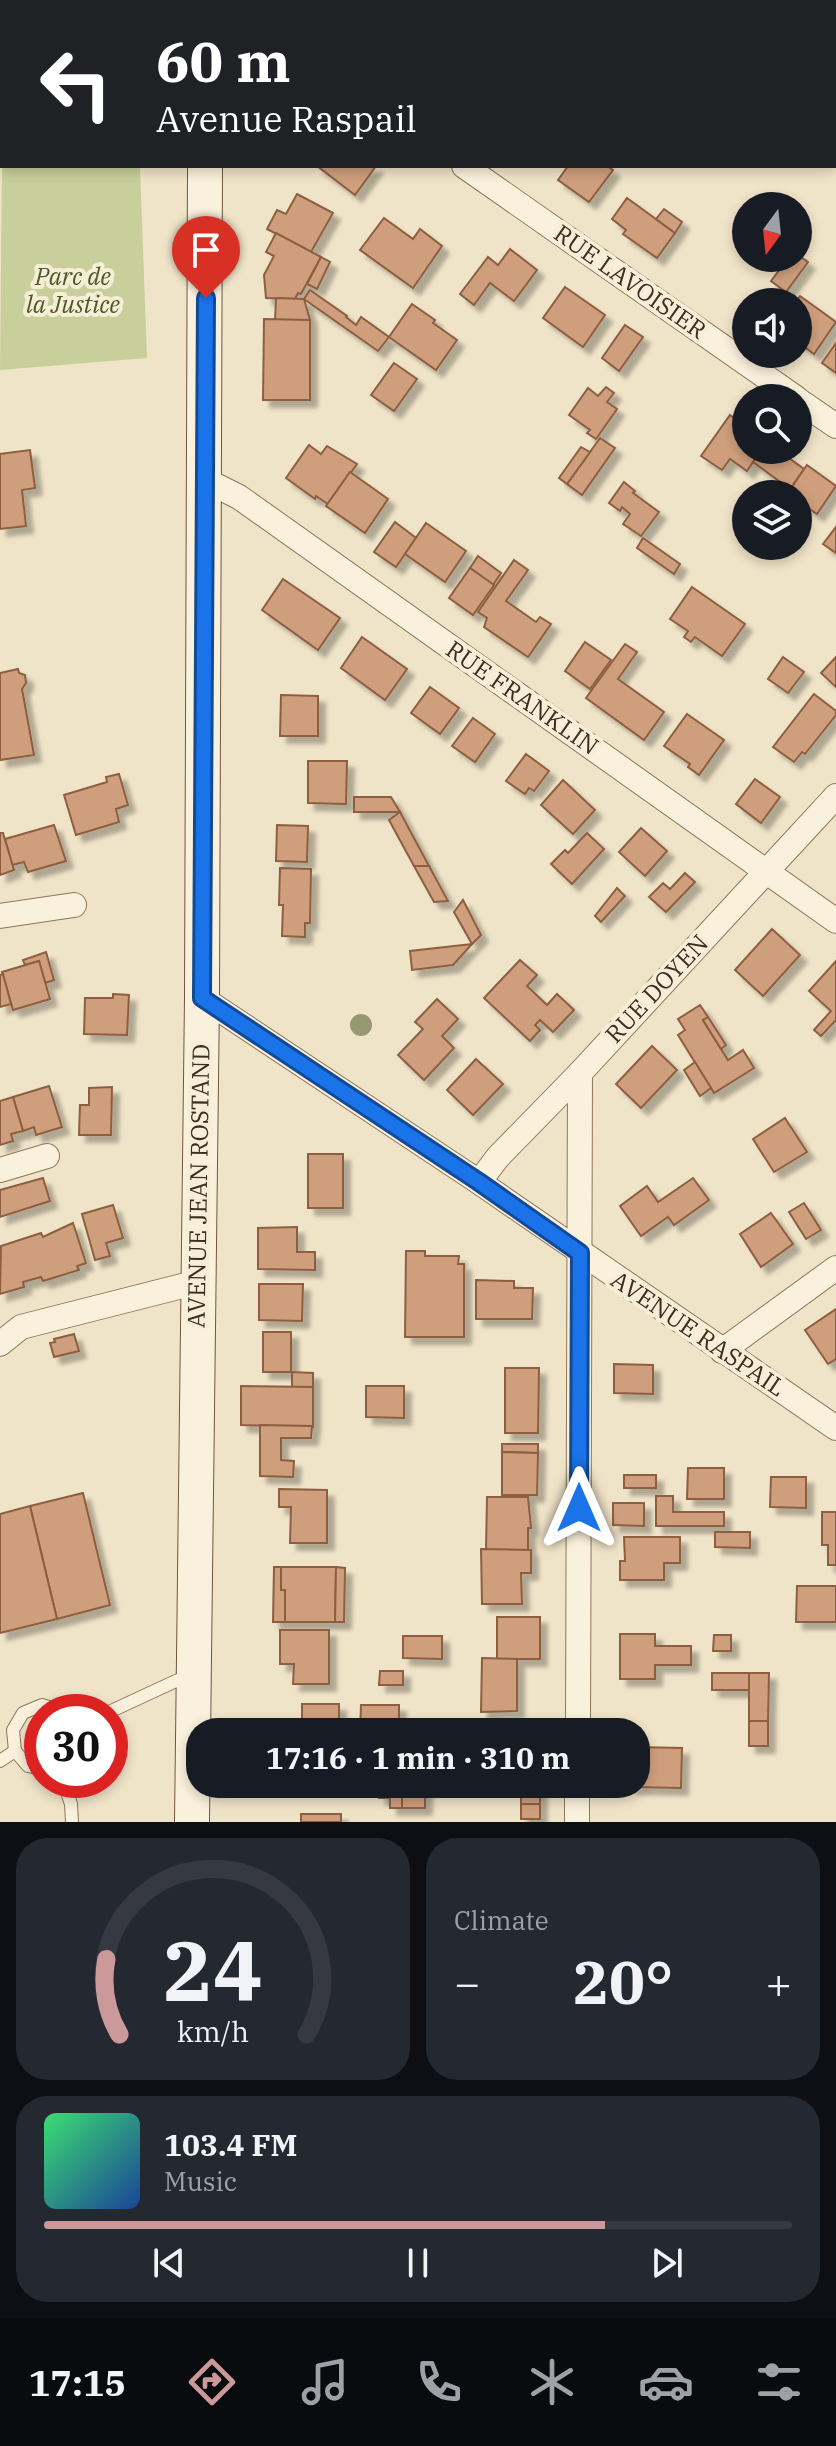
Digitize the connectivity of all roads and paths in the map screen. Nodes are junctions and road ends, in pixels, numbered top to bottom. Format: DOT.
graph roads {
  1 [pos="205,168"];
  2 [pos="467,168"];
  3 [pos="776,384"];
  4 [pos="812,409"];
  5 [pos="836,426"];
  6 [pos="205,480"];
  7 [pos="836,796"];
  8 [pos="765,871"];
  9 [pos="74,905"];
  10 [pos="0,916"];
  11 [pos="836,921"];
  12 [pos="202,998"];
  13 [pos="580,1073"];
  14 [pos="47,1156"];
  15 [pos="0,1170"];
  16 [pos="479,1182"];
  17 [pos="580,1253"];
  18 [pos="836,1268"];
  19 [pos="198,1282"];
  20 [pos="0,1344"];
  21 [pos="722,1351"];
  22 [pos="836,1428"];
  23 [pos="194,1677"];
  24 [pos="128,1703"];
  25 [pos="24,1713"];
  26 [pos="578,1718"];
  27 [pos="15,1751"];
  28 [pos="0,1761"];
  29 [pos="24,1761"];
  30 [pos="69,1798"];
  31 [pos="577,1798"];
  32 [pos="71,1804"];
  33 [pos="72,1822"];
  34 [pos="79,1822"];
  35 [pos="192,1822"];
  36 [pos="577,1822"];
  1 -- 6 [label="street, AVENUE JEAN ROSTAND"];
  2 -- 3 [label="street, RUE LAVOISIER"];
  4 -- 5 [label="street, RUE LAVOISIER"];
  6 -- 8 [label="street, RUE FRANKLIN"];
  6 -- 12 [label="street, AVENUE JEAN ROSTAND"];
  7 -- 8 [label="street, RUE DOYEN"];
  8 -- 11 [label="street, RUE FRANKLIN"];
  8 -- 13 [label="street, RUE DOYEN"];
  9 -- 10 [label="street"];
  12 -- 16 [label="street, AVENUE RASPAIL"];
  12 -- 19 [label="street, AVENUE JEAN ROSTAND"];
  13 -- 16 [label="street, RUE DOYEN"];
  13 -- 17 [label="street"];
  14 -- 15 [label="street"];
  16 -- 17 [label="street, AVENUE RASPAIL"];
  17 -- 21 [label="street, AVENUE RASPAIL"];
  17 -- 26 [label="street"];
  18 -- 21 [label="street"];
  19 -- 20 [label="street"];
  19 -- 23 [label="street, AVENUE JEAN ROSTAND"];
  21 -- 22 [label="street, AVENUE RASPAIL"];
  23 -- 24 [label="lane"];
  23 -- 35 [label="street, AVENUE JEAN ROSTAND"];
  25 -- 27 [label="lane"];
  27 -- 28 [label="lane"];
  27 -- 29 [label="lane"];
  30 -- 32 [label="lane"];
  31 -- 36 [label="street"];
  32 -- 33 [label="lane"];
  32 -- 34 [label="lane"];
}
